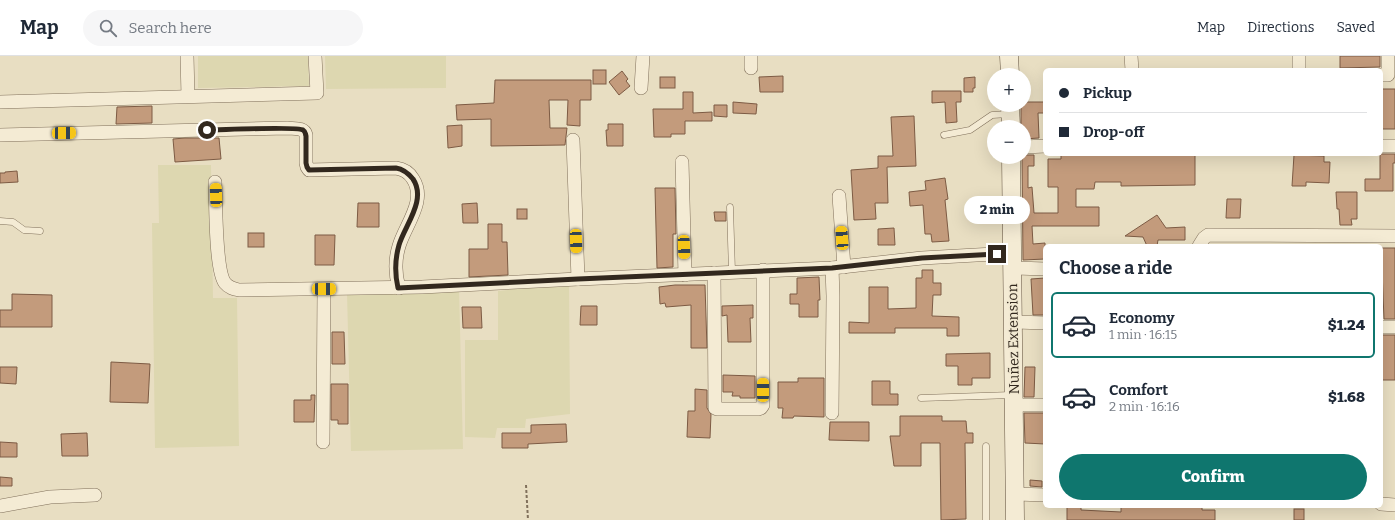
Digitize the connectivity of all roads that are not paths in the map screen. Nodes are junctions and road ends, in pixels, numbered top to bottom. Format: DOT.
graph roads {
  1 [pos="187,56"];
  2 [pos="315,56"];
  3 [pos="643,56"];
  4 [pos="1010,56"];
  5 [pos="1131,56"];
  6 [pos="1299,56"];
  7 [pos="1388,56"];
  8 [pos="1010,68"];
  9 [pos="1132,68"];
  10 [pos="1299,68"];
  11 [pos="1388,75"];
  12 [pos="641,88"];
  13 [pos="188,96"];
  14 [pos="0,102"];
  15 [pos="1011,115"];
  16 [pos="0,135"];
  17 [pos="944,135"];
  18 [pos="573,140"];
  19 [pos="1043,146"];
  20 [pos="1383,146"];
  21 [pos="1395,146"];
  22 [pos="1031,147"];
  23 [pos="682,162"];
  24 [pos="1011,164"];
  25 [pos="215,182"];
  26 [pos="840,196"];
  27 [pos="730,207"];
  28 [pos="0,221"];
  29 [pos="40,231"];
  30 [pos="1395,236"];
  31 [pos="1201,244"];
  32 [pos="1012,261"];
  33 [pos="838,267"];
  34 [pos="1043,269"];
  35 [pos="763,270"];
  36 [pos="714,272"];
  37 [pos="732,272"];
  38 [pos="685,275"];
  39 [pos="578,279"];
  40 [pos="398,288"];
  41 [pos="324,289"];
  42 [pos="1013,322"];
  43 [pos="1043,323"];
  44 [pos="1383,327"];
  45 [pos="1395,327"];
  46 [pos="921,398"];
  47 [pos="1014,400"];
  48 [pos="1043,405"];
  49 [pos="832,413"];
  50 [pos="324,442"];
  51 [pos="986,446"];
  52 [pos="1015,494"];
  53 [pos="95,495"];
  54 [pos="1043,495"];
  55 [pos="1383,504"];
  56 [pos="1395,505"];
  57 [pos="0,506"];
  58 [pos="986,520"];
  59 [pos="1015,520"];
  1 -- 13 [label="street"];
  2 -- 13 [label="street"];
  3 -- 12 [label="street"];
  4 -- 8 [label="street"];
  5 -- 9 [label="street"];
  6 -- 10 [label="street"];
  7 -- 11 [label="street"];
  13 -- 14 [label="street"];
  15 -- 17 [label="lane"];
  16 -- 40 [label="street"];
  18 -- 39 [label="street"];
  19 -- 22 [label="street"];
  20 -- 21 [label="street"];
  23 -- 38 [label="street"];
  24 -- 32 [label="street, Nuñez Extension"];
  25 -- 41 [label="street"];
  26 -- 33 [label="street"];
  27 -- 37 [label="lane"];
  28 -- 29 [label="lane"];
  30 -- 31 [label="street"];
  32 -- 33 [label="street"];
  32 -- 34 [label="street"];
  32 -- 42 [label="street, Nuñez Extension"];
  33 -- 35 [label="street"];
  33 -- 49 [label="street"];
  35 -- 36 [label="street"];
  35 -- 37 [label="street"];
  36 -- 37 [label="street"];
  36 -- 38 [label="street"];
  38 -- 39 [label="street"];
  39 -- 40 [label="street"];
  40 -- 41 [label="street"];
  41 -- 50 [label="street"];
  42 -- 43 [label="street"];
  42 -- 47 [label="street, Nuñez Extension"];
  44 -- 45 [label="street"];
  46 -- 47 [label="lane"];
  47 -- 48 [label="street"];
  47 -- 52 [label="street, Nuñez Extension"];
  51 -- 58 [label="lane"];
  52 -- 54 [label="street"];
  52 -- 59 [label="street, Nuñez Extension"];
  53 -- 57 [label="street"];
  55 -- 56 [label="street"];
}
